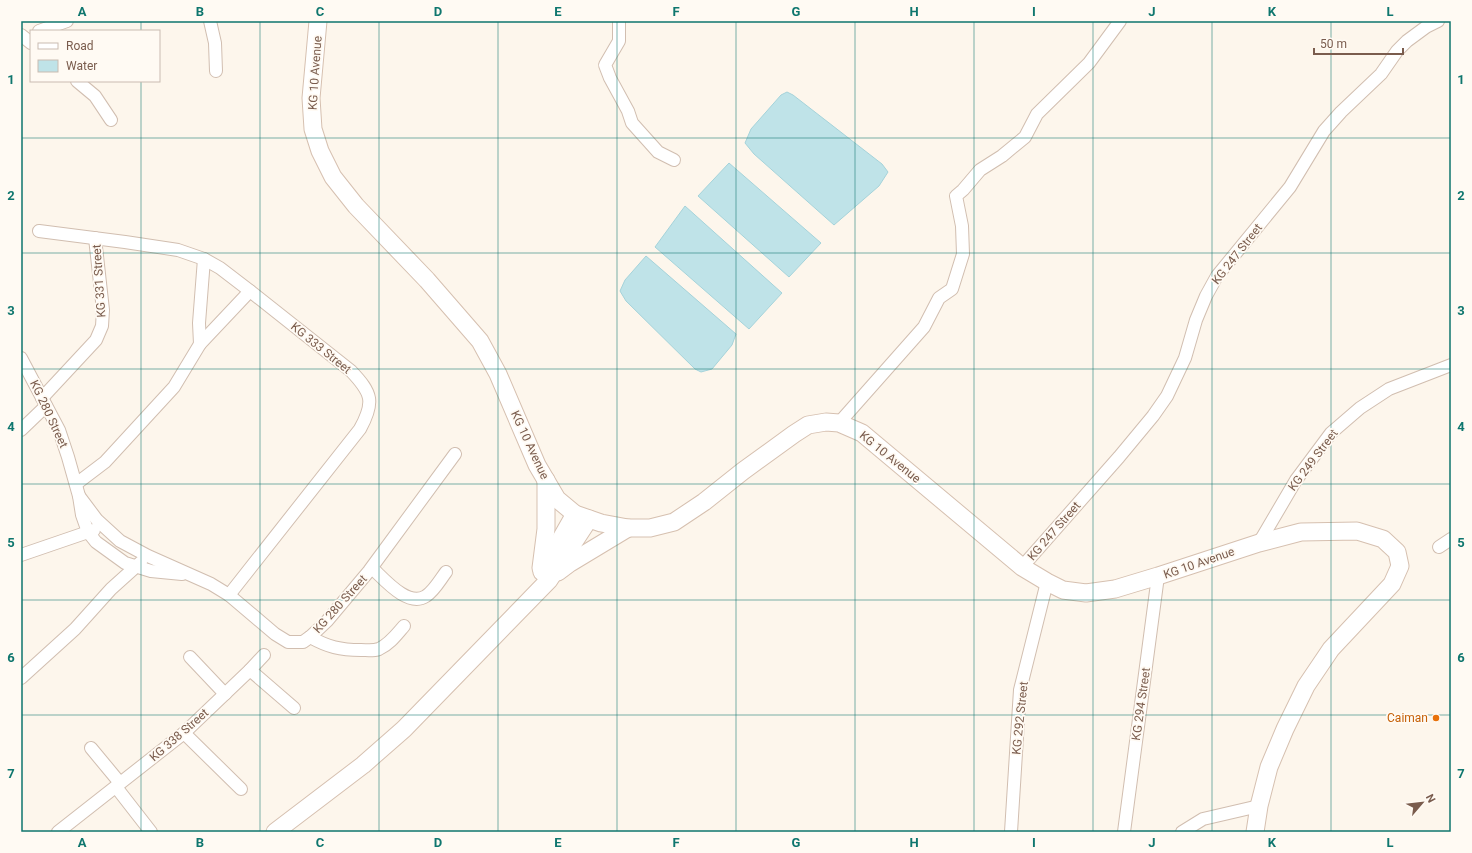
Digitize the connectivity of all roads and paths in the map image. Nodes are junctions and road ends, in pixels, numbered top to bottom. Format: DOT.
graph roads {
  1 [pos="67,21"];
  2 [pos="210,21"];
  3 [pos="318,21"];
  4 [pos="619,21"];
  5 [pos="1120,21"];
  6 [pos="1438,21"];
  7 [pos="43,30"];
  8 [pos="216,71"];
  9 [pos="78,82"];
  10 [pos="111,120"];
  11 [pos="674,160"];
  12 [pos="39,231"];
  13 [pos="95,238"];
  14 [pos="204,259"];
  15 [pos="250,291"];
  16 [pos="200,344"];
  17 [pos="21,358"];
  18 [pos="1451,365"];
  19 [pos="44,402"];
  20 [pos="839,423"];
  21 [pos="21,430"];
  22 [pos="455,454"];
  23 [pos="546,480"];
  24 [pos="78,490"];
  25 [pos="582,516"];
  26 [pos="103,527"];
  27 [pos="628,528"];
  28 [pos="88,532"];
  29 [pos="1451,539"];
  30 [pos="1259,543"];
  31 [pos="1439,548"];
  32 [pos="142,553"];
  33 [pos="21,555"];
  34 [pos="130,565"];
  35 [pos="1022,567"];
  36 [pos="372,568"];
  37 [pos="446,572"];
  38 [pos="189,575"];
  39 [pos="1158,576"];
  40 [pos="545,577"];
  41 [pos="1047,582"];
  42 [pos="229,595"];
  43 [pos="404,626"];
  44 [pos="310,637"];
  45 [pos="264,655"];
  46 [pos="190,657"];
  47 [pos="250,670"];
  48 [pos="21,678"];
  49 [pos="225,694"];
  50 [pos="294,708"];
  51 [pos="184,733"];
  52 [pos="91,748"];
  53 [pos="118,785"];
  54 [pos="241,789"];
  55 [pos="1259,806"];
  56 [pos="58,832"];
  57 [pos="151,832"];
  58 [pos="275,832"];
  59 [pos="1011,832"];
  60 [pos="1124,832"];
  61 [pos="1182,832"];
  62 [pos="1255,832"];
  1 -- 7 [label="street"];
  2 -- 8 [label="street"];
  3 -- 23 [label="street, KG 10 Avenue"];
  4 -- 11 [label="street"];
  5 -- 20 [label="street"];
  6 -- 35 [label="street, KG 247 Street"];
  9 -- 10 [label="street"];
  12 -- 13 [label="street, KG 333 Street"];
  13 -- 14 [label="street, KG 333 Street"];
  13 -- 19 [label="street, KG 331 Street"];
  14 -- 15 [label="street, KG 333 Street"];
  14 -- 16 [label="street"];
  15 -- 16 [label="street"];
  15 -- 42 [label="street, KG 333 Street"];
  16 -- 24 [label="street"];
  17 -- 19 [label="street, KG 280 Street"];
  18 -- 30 [label="street, KG 249 Street"];
  19 -- 21 [label="street, KG 331 Street"];
  19 -- 24 [label="street, KG 280 Street"];
  20 -- 27 [label="street, KG 10 Avenue"];
  20 -- 35 [label="street, KG 10 Avenue"];
  22 -- 36 [label="street, KG 280 Street"];
  23 -- 25 [label="street, KG 10 Avenue"];
  23 -- 40 [label="street"];
  24 -- 26 [label="street, KG 280 Street"];
  24 -- 28 [label="street, KG 280 Street"];
  25 -- 27 [label="street, KG 10 Avenue"];
  25 -- 40 [label="street"];
  26 -- 28 [label="street"];
  26 -- 32 [label="street, KG 280 Street"];
  27 -- 40 [label="street"];
  28 -- 33 [label="street"];
  28 -- 34 [label="street, KG 280 Street"];
  29 -- 31 [label="street"];
  30 -- 39 [label="street, KG 10 Avenue"];
  30 -- 55 [label="street, KG 10 Avenue"];
  32 -- 34 [label="street"];
  32 -- 38 [label="street, KG 280 Street"];
  34 -- 38 [label="street, KG 280 Street"];
  34 -- 48 [label="street"];
  35 -- 41 [label="street, KG 10 Avenue"];
  36 -- 37 [label="street"];
  36 -- 44 [label="street, KG 280 Street"];
  38 -- 42 [label="street, KG 280 Street"];
  39 -- 41 [label="street, KG 10 Avenue"];
  39 -- 60 [label="street, KG 294 Street"];
  40 -- 58 [label="street"];
  41 -- 59 [label="street, KG 292 Street"];
  42 -- 44 [label="street, KG 280 Street"];
  43 -- 44 [label="street"];
  45 -- 47 [label="street, KG 338 Street"];
  46 -- 49 [label="street"];
  47 -- 49 [label="street, KG 338 Street"];
  47 -- 50 [label="street"];
  49 -- 51 [label="street, KG 338 Street"];
  51 -- 53 [label="street, KG 338 Street"];
  51 -- 54 [label="street"];
  52 -- 53 [label="street"];
  53 -- 56 [label="street, KG 338 Street"];
  53 -- 57 [label="street"];
  55 -- 61 [label="street"];
  55 -- 62 [label="street, KG 10 Avenue"];
}
